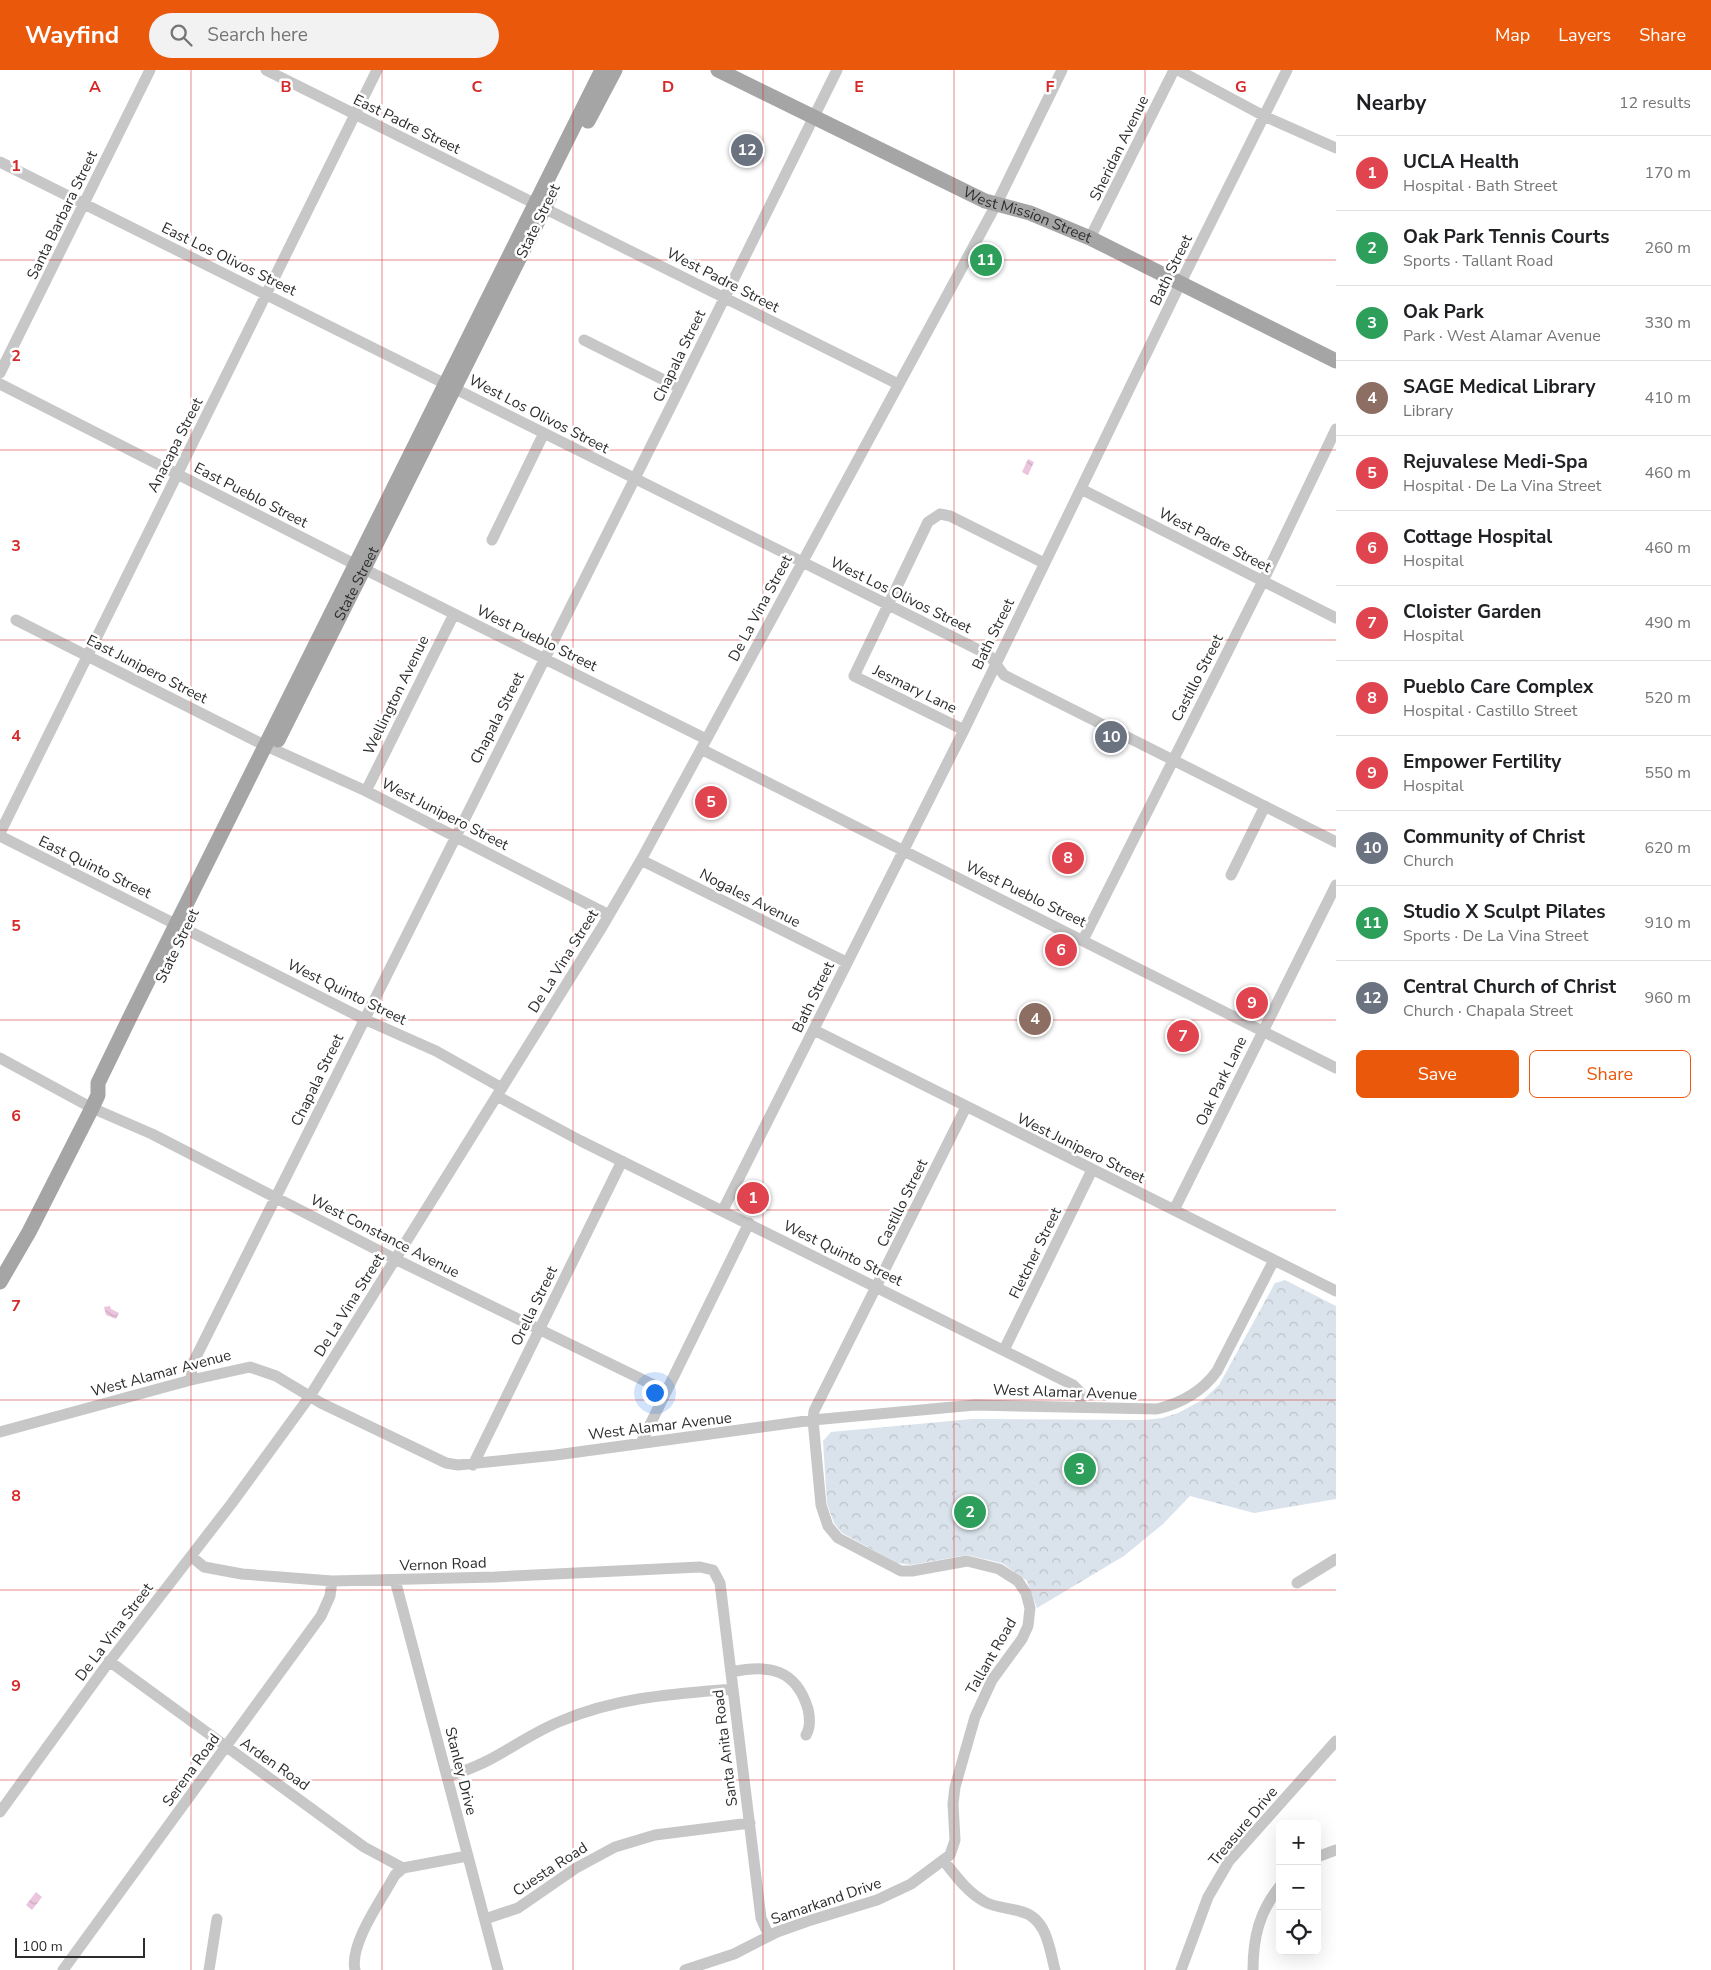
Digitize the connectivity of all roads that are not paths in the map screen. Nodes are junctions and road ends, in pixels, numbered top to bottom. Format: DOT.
graph roads {
  1 [pos="150,70"];
  2 [pos="266,70"];
  3 [pos="377,70"];
  4 [pos="602,70"];
  5 [pos="615,70"];
  6 [pos="718,70"];
  7 [pos="837,70"];
  8 [pos="1062,70"];
  9 [pos="1174,70"];
  10 [pos="1178,70"];
  11 [pos="1287,70"];
  12 [pos="355,114"];
  13 [pos="1264,116"];
  14 [pos="813,117"];
  15 [pos="1336,148"];
  16 [pos="0,162"];
  17 [pos="84,204"];
  18 [pos="997,204"];
  19 [pos="540,206"];
  20 [pos="1090,238"];
  21 [pos="1180,284"];
  22 [pos="267,295"];
  23 [pos="724,298"];
  24 [pos="584,340"];
  25 [pos="1336,361"];
  26 [pos="0,373"];
  27 [pos="0,384"];
  28 [pos="898,384"];
  29 [pos="450,386"];
  30 [pos="680,388"];
  31 [pos="1336,429"];
  32 [pos="544,433"];
  33 [pos="177,474"];
  34 [pos="634,479"];
  35 [pos="1081,489"];
  36 [pos="492,540"];
  37 [pos="802,562"];
  38 [pos="1044,563"];
  39 [pos="360,567"];
  40 [pos="1263,581"];
  41 [pos="887,605"];
  42 [pos="454,614"];
  43 [pos="1336,618"];
  44 [pos="16,620"];
  45 [pos="88,655"];
  46 [pos="544,657"];
  47 [pos="995,665"];
  48 [pos="964,730"];
  49 [pos="704,744"];
  50 [pos="269,747"];
  51 [pos="1173,760"];
  52 [pos="366,791"];
  53 [pos="1265,806"];
  54 [pos="0,834"];
  55 [pos="455,836"];
  56 [pos="1336,842"];
  57 [pos="904,850"];
  58 [pos="641,860"];
  59 [pos="1231,875"];
  60 [pos="1336,885"];
  61 [pos="609,915"];
  62 [pos="182,926"];
  63 [pos="1083,940"];
  64 [pos="846,962"];
  65 [pos="364,1019"];
  66 [pos="814,1030"];
  67 [pos="1263,1030"];
  68 [pos="0,1058"];
  69 [pos="1336,1068"];
  70 [pos="500,1092"];
  71 [pos="95,1101"];
  72 [pos="966,1107"];
  73 [pos="622,1160"];
  74 [pos="1092,1170"];
  75 [pos="275,1198"];
  76 [pos="723,1210"];
  77 [pos="1174,1210"];
  78 [pos="749,1223"];
  79 [pos="395,1259"];
  80 [pos="1274,1260"];
  81 [pos="0,1282"];
  82 [pos="877,1287"];
  83 [pos="1336,1291"];
  84 [pos="538,1330"];
  85 [pos="1004,1350"];
  86 [pos="191,1380"];
  87 [pos="666,1391"];
  88 [pos="310,1396"];
  89 [pos="1081,1407"];
  90 [pos="813,1420"];
  91 [pos="0,1432"];
  92 [pos="641,1443"];
  93 [pos="473,1465"];
  94 [pos="191,1556"];
  95 [pos="1336,1559"];
  96 [pos="700,1567"];
  97 [pos="395,1580"];
  98 [pos="332,1582"];
  99 [pos="1297,1583"];
  100 [pos="109,1661"];
  101 [pos="732,1672"];
  102 [pos="733,1689"];
  103 [pos="806,1735"];
  104 [pos="1336,1741"];
  105 [pos="226,1747"];
  106 [pos="447,1776"];
  107 [pos="0,1812"];
  108 [pos="750,1823"];
  109 [pos="1336,1850"];
  110 [pos="467,1856"];
  111 [pos="1321,1856"];
  112 [pos="944,1861"];
  113 [pos="403,1868"];
  114 [pos="1276,1891"];
  115 [pos="217,1919"];
  116 [pos="485,1919"];
  117 [pos="768,1936"];
  118 [pos="353,1967"];
  119 [pos="63,1970"];
  120 [pos="209,1970"];
  121 [pos="498,1970"];
  122 [pos="685,1970"];
  123 [pos="1055,1970"];
  124 [pos="1181,1970"];
  125 [pos="1253,1970"];
  1 -- 17 [label="street, Santa Barbara Street"];
  2 -- 12 [label="street, East Padre Street"];
  3 -- 12 [label="street, Anacapa Street"];
  4 -- 19 [label="main road, State Street"];
  5 -- 19 [label="main road, State Street"];
  6 -- 14 [label="main road, West Mission Street"];
  7 -- 14 [label="street, Chapala Street"];
  8 -- 18 [label="street, De La Vina Street"];
  9 -- 20 [label="street, Sheridan Avenue"];
  10 -- 13 [label="street"];
  11 -- 13 [label="street, Bath Street"];
  12 -- 19 [label="street, East Padre Street"];
  12 -- 22 [label="street, Anacapa Street"];
  13 -- 15 [label="street"];
  13 -- 21 [label="street, Bath Street"];
  14 -- 18 [label="main road, West Mission Street"];
  14 -- 23 [label="street, Chapala Street"];
  16 -- 17 [label="street, East Los Olivos Street"];
  17 -- 22 [label="street, East Los Olivos Street"];
  17 -- 26 [label="street, Santa Barbara Street"];
  18 -- 20 [label="main road, West Mission Street"];
  18 -- 28 [label="street, De La Vina Street"];
  19 -- 23 [label="street, West Padre Street"];
  19 -- 29 [label="main road, State Street"];
  20 -- 21 [label="main road, West Mission Street"];
  21 -- 25 [label="main road, West Mission Street"];
  21 -- 35 [label="street, Bath Street"];
  22 -- 29 [label="street, East Los Olivos Street"];
  22 -- 33 [label="street, Anacapa Street"];
  23 -- 28 [label="street, West Padre Street"];
  23 -- 30 [label="street, Chapala Street"];
  24 -- 30 [label="street"];
  27 -- 33 [label="street, East Pueblo Street"];
  28 -- 37 [label="street, De La Vina Street"];
  29 -- 32 [label="street, West Los Olivos Street"];
  29 -- 39 [label="main road, State Street"];
  30 -- 34 [label="street, Chapala Street"];
  31 -- 40 [label="street, Castillo Street"];
  32 -- 34 [label="street, West Los Olivos Street"];
  32 -- 36 [label="street"];
  33 -- 39 [label="street, East Pueblo Street"];
  33 -- 45 [label="street, Anacapa Street"];
  34 -- 37 [label="street, West Los Olivos Street"];
  34 -- 46 [label="street, Chapala Street"];
  35 -- 38 [label="street, Bath Street"];
  35 -- 40 [label="street, West Padre Street"];
  37 -- 41 [label="street, West Los Olivos Street"];
  37 -- 49 [label="street, De La Vina Street"];
  38 -- 41 [label="street, Jesmary Lane"];
  38 -- 47 [label="street, Bath Street"];
  39 -- 42 [label="street, West Pueblo Street"];
  39 -- 50 [label="main road, State Street"];
  40 -- 43 [label="street, West Padre Street"];
  40 -- 51 [label="street, Castillo Street"];
  41 -- 47 [label="street, West Los Olivos Street"];
  41 -- 48 [label="street, Jesmary Lane"];
  42 -- 46 [label="street, West Pueblo Street"];
  42 -- 52 [label="street, Wellington Avenue"];
  44 -- 45 [label="street, East Junipero Street"];
  45 -- 50 [label="street, East Junipero Street"];
  45 -- 54 [label="street, Anacapa Street"];
  46 -- 49 [label="street, West Pueblo Street"];
  46 -- 55 [label="street, Chapala Street"];
  47 -- 48 [label="street, Bath Street"];
  47 -- 51 [label="street, West Los Olivos Street"];
  48 -- 57 [label="street, Bath Street"];
  49 -- 57 [label="street, West Pueblo Street"];
  49 -- 58 [label="street, De La Vina Street"];
  50 -- 52 [label="street, West Junipero Street"];
  50 -- 62 [label="main road, State Street"];
  51 -- 53 [label="street, West Los Olivos Street"];
  51 -- 63 [label="street, Castillo Street"];
  52 -- 55 [label="street, West Junipero Street"];
  53 -- 56 [label="street, West Los Olivos Street"];
  53 -- 59 [label="street"];
  54 -- 62 [label="street, East Quinto Street"];
  55 -- 61 [label="street, West Junipero Street"];
  55 -- 65 [label="street, Chapala Street"];
  57 -- 63 [label="street, West Pueblo Street"];
  57 -- 64 [label="street, Bath Street"];
  58 -- 61 [label="street, De La Vina Street"];
  58 -- 64 [label="street, Nogales Avenue"];
  60 -- 67 [label="street, Oak Park Lane"];
  61 -- 70 [label="street, De La Vina Street"];
  62 -- 65 [label="street, West Quinto Street"];
  62 -- 71 [label="main road, State Street"];
  63 -- 67 [label="street, West Pueblo Street"];
  64 -- 66 [label="street, Bath Street"];
  65 -- 70 [label="street, West Quinto Street"];
  65 -- 75 [label="street, Chapala Street"];
  66 -- 72 [label="street, West Junipero Street"];
  66 -- 76 [label="street, Bath Street"];
  67 -- 69 [label="street, West Pueblo Street"];
  67 -- 77 [label="street, Oak Park Lane"];
  68 -- 71 [label="street, West Constance Avenue"];
  70 -- 73 [label="street, West Quinto Street"];
  70 -- 79 [label="street, De La Vina Street"];
  71 -- 75 [label="street, West Constance Avenue"];
  71 -- 81 [label="main road, State Street"];
  72 -- 74 [label="street, West Junipero Street"];
  72 -- 82 [label="street, Castillo Street"];
  73 -- 76 [label="street, West Quinto Street"];
  73 -- 84 [label="street, Orella Street"];
  74 -- 77 [label="street, West Junipero Street"];
  74 -- 85 [label="street, Fletcher Street"];
  75 -- 79 [label="street, West Constance Avenue"];
  75 -- 86 [label="street, Chapala Street"];
  76 -- 78 [label="street, West Quinto Street"];
  77 -- 80 [label="street, West Junipero Street"];
  78 -- 82 [label="street, West Quinto Street"];
  78 -- 87 [label="street"];
  79 -- 84 [label="street, West Constance Avenue"];
  79 -- 88 [label="street, De La Vina Street"];
  80 -- 83 [label="street, West Junipero Street"];
  80 -- 89 [label="street, West Alamar Avenue"];
  82 -- 85 [label="street, West Quinto Street"];
  82 -- 90 [label="street, Castillo Street"];
  84 -- 87 [label="street, West Constance Avenue"];
  84 -- 93 [label="street, Orella Street"];
  85 -- 89 [label="street, West Quinto Street"];
  86 -- 88 [label="street, West Alamar Avenue"];
  86 -- 91 [label="street, West Alamar Avenue"];
  87 -- 92 [label="street"];
  88 -- 93 [label="street, West Alamar Avenue"];
  88 -- 94 [label="street, De La Vina Street"];
  89 -- 90 [label="street, West Alamar Avenue"];
  90 -- 92 [label="street, West Alamar Avenue"];
  90 -- 112 [label="street, Tallant Road"];
  92 -- 93 [label="street, West Alamar Avenue"];
  94 -- 98 [label="street, Vernon Road"];
  94 -- 100 [label="street, De La Vina Street"];
  95 -- 99 [label="street"];
  96 -- 97 [label="street, Vernon Road"];
  96 -- 101 [label="street, Santa Anita Road"];
  97 -- 98 [label="street, Vernon Road"];
  97 -- 106 [label="street, Stanley Drive"];
  98 -- 105 [label="street, Serena Road"];
  100 -- 105 [label="street, Arden Road"];
  100 -- 107 [label="street, De La Vina Street"];
  101 -- 102 [label="street, Santa Anita Road"];
  101 -- 103 [label="street"];
  102 -- 106 [label="street"];
  102 -- 108 [label="street, Santa Anita Road"];
  104 -- 124 [label="street, Treasure Drive"];
  105 -- 113 [label="street, Arden Road"];
  105 -- 119 [label="street, Serena Road"];
  106 -- 110 [label="street, Stanley Drive"];
  108 -- 116 [label="street, Cuesta Road"];
  108 -- 117 [label="street, Santa Anita Road"];
  109 -- 111 [label="street"];
  110 -- 113 [label="street"];
  110 -- 116 [label="street, Stanley Drive"];
  112 -- 117 [label="street, Samarkand Drive"];
  112 -- 123 [label="street"];
  113 -- 118 [label="street"];
  114 -- 125 [label="street"];
  115 -- 120 [label="street"];
  116 -- 121 [label="street, Stanley Drive"];
  117 -- 122 [label="street, Samarkand Drive"];
}
